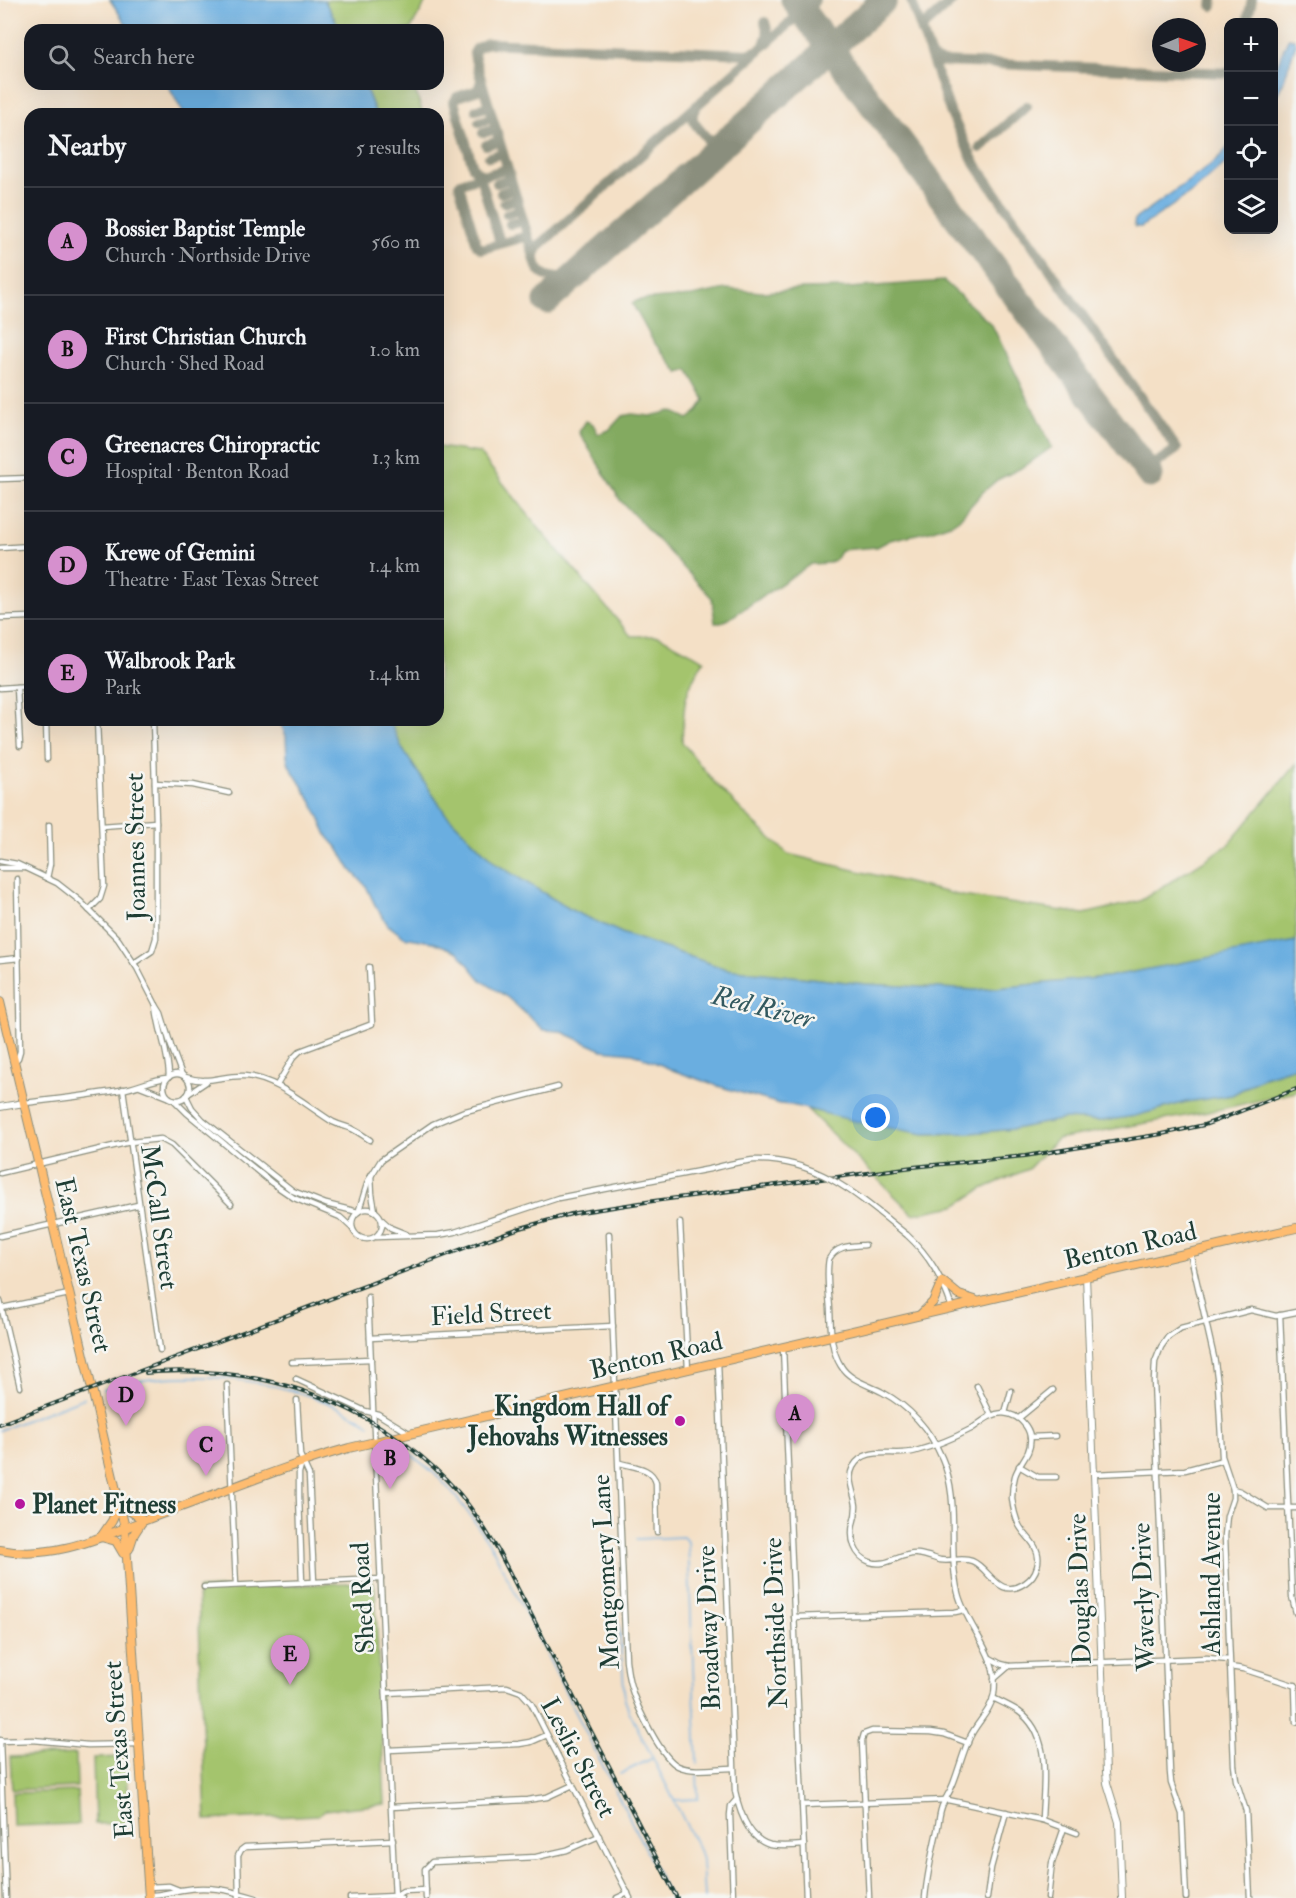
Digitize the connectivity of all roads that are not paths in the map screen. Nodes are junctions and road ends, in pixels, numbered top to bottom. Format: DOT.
graph roads {
  1 [pos="24,478"];
  2 [pos="0,479"];
  3 [pos="24,546"];
  4 [pos="0,548"];
  5 [pos="24,616"];
  6 [pos="0,618"];
  7 [pos="24,686"];
  8 [pos="17,687"];
  9 [pos="0,688"];
  10 [pos="46,726"];
  11 [pos="97,726"];
  12 [pos="153,726"];
  13 [pos="20,746"];
  14 [pos="47,759"];
  15 [pos="155,783"];
  16 [pos="229,793"];
  17 [pos="156,822"];
  18 [pos="48,825"];
  19 [pos="102,826"];
  20 [pos="0,861"];
  21 [pos="0,868"];
  22 [pos="24,868"];
  23 [pos="47,878"];
  24 [pos="17,879"];
  25 [pos="89,910"];
  26 [pos="19,958"];
  27 [pos="0,960"];
  28 [pos="134,963"];
  29 [pos="369,967"];
  30 [pos="0,1002"];
  31 [pos="156,1005"];
  32 [pos="14,1062"];
  33 [pos="183,1076"];
  34 [pos="168,1078"];
  35 [pos="209,1081"];
  36 [pos="140,1086"];
  37 [pos="277,1086"];
  38 [pos="558,1087"];
  39 [pos="123,1089"];
  40 [pos="187,1095"];
  41 [pos="172,1098"];
  42 [pos="24,1103"];
  43 [pos="0,1107"];
  44 [pos="370,1140"];
  45 [pos="130,1142"];
  46 [pos="38,1164"];
  47 [pos="0,1173"];
  48 [pos="371,1175"];
  49 [pos="231,1204"];
  50 [pos="138,1205"];
  51 [pos="358,1211"];
  52 [pos="375,1211"];
  53 [pos="381,1219"];
  54 [pos="52,1223"];
  55 [pos="680,1223"];
  56 [pos="352,1228"];
  57 [pos="1296,1228"];
  58 [pos="609,1234"];
  59 [pos="408,1235"];
  60 [pos="0,1236"];
  61 [pos="376,1237"];
  62 [pos="865,1245"];
  63 [pos="1190,1252"];
  64 [pos="1086,1276"];
  65 [pos="942,1281"];
  66 [pos="69,1294"];
  67 [pos="368,1297"];
  68 [pos="0,1301"];
  69 [pos="979,1301"];
  70 [pos="2,1308"];
  71 [pos="952,1308"];
  72 [pos="1296,1312"];
  73 [pos="1280,1315"];
  74 [pos="919,1316"];
  75 [pos="1206,1321"];
  76 [pos="614,1326"];
  77 [pos="831,1336"];
  78 [pos="370,1338"];
  79 [pos="783,1347"];
  80 [pos="159,1350"];
  81 [pos="371,1359"];
  82 [pos="292,1362"];
  83 [pos="718,1362"];
  84 [pos="688,1369"];
  85 [pos="296,1379"];
  86 [pos="227,1385"];
  87 [pos="615,1386"];
  88 [pos="976,1386"];
  89 [pos="20,1387"];
  90 [pos="1053,1390"];
  91 [pos="1011,1391"];
  92 [pos="297,1400"];
  93 [pos="373,1412"];
  94 [pos="1005,1413"];
  95 [pos="990,1415"];
  96 [pos="1019,1418"];
  97 [pos="409,1434"];
  98 [pos="1055,1436"];
  99 [pos="1030,1437"];
  100 [pos="374,1442"];
  101 [pos="935,1444"];
  102 [pos="1223,1460"];
  103 [pos="302,1462"];
  104 [pos="620,1463"];
  105 [pos="1019,1466"];
  106 [pos="1158,1472"];
  107 [pos="1094,1474"];
  108 [pos="1056,1477"];
  109 [pos="232,1487"];
  110 [pos="1233,1489"];
  111 [pos="119,1504"];
  112 [pos="1288,1508"];
  113 [pos="1296,1508"];
  114 [pos="144,1520"];
  115 [pos="125,1528"];
  116 [pos="657,1532"];
  117 [pos="101,1537"];
  118 [pos="0,1550"];
  119 [pos="954,1560"];
  120 [pos="127,1566"];
  121 [pos="381,1579"];
  122 [pos="302,1582"];
  123 [pos="314,1582"];
  124 [pos="236,1585"];
  125 [pos="204,1587"];
  126 [pos="964,1610"];
  127 [pos="1296,1613"];
  128 [pos="794,1617"];
  129 [pos="990,1658"];
  130 [pos="1165,1660"];
  131 [pos="1229,1660"];
  132 [pos="1101,1662"];
  133 [pos="1009,1666"];
  134 [pos="1230,1667"];
  135 [pos="994,1678"];
  136 [pos="1295,1685"];
  137 [pos="386,1693"];
  138 [pos="993,1698"];
  139 [pos="1296,1722"];
  140 [pos="547,1735"];
  141 [pos="0,1740"];
  142 [pos="968,1743"];
  143 [pos="138,1744"];
  144 [pos="389,1750"];
  145 [pos="733,1768"];
  146 [pos="573,1785"];
  147 [pos="737,1799"];
  148 [pos="945,1800"];
  149 [pos="865,1803"];
  150 [pos="802,1805"];
  151 [pos="391,1807"];
  152 [pos="1006,1812"];
  153 [pos="1042,1820"];
  154 [pos="1064,1828"];
  155 [pos="1077,1833"];
  156 [pos="599,1836"];
  157 [pos="393,1840"];
  158 [pos="804,1845"];
  159 [pos="148,1894"];
  160 [pos="239,1895"];
  161 [pos="425,1895"];
  162 [pos="629,1895"];
  163 [pos="397,1897"];
  164 [pos="6,1898"];
  165 [pos="256,1898"];
  166 [pos="350,1898"];
  167 [pos="617,1898"];
  168 [pos="733,1898"];
  169 [pos="806,1898"];
  170 [pos="868,1898"];
  171 [pos="925,1898"];
  172 [pos="987,1898"];
  173 [pos="1048,1898"];
  174 [pos="1122,1898"];
  175 [pos="1186,1898"];
  176 [pos="1250,1898"];
  1 -- 2 [label="street"];
  3 -- 4 [label="street"];
  5 -- 6 [label="street"];
  7 -- 8 [label="street"];
  8 -- 9 [label="street"];
  8 -- 13 [label="street"];
  10 -- 14 [label="street"];
  11 -- 19 [label="street"];
  12 -- 15 [label="street, Joannes Street"];
  15 -- 16 [label="street"];
  15 -- 17 [label="street, Joannes Street"];
  17 -- 19 [label="street"];
  17 -- 28 [label="street, Joannes Street"];
  18 -- 23 [label="street"];
  19 -- 25 [label="street"];
  20 -- 22 [label="street"];
  21 -- 22 [label="street"];
  22 -- 23 [label="street"];
  23 -- 25 [label="street"];
  24 -- 26 [label="street"];
  25 -- 28 [label="street"];
  26 -- 27 [label="street"];
  26 -- 32 [label="street"];
  28 -- 31 [label="street"];
  29 -- 37 [label="street"];
  30 -- 32 [label="main road, East Texas Street"];
  31 -- 33 [label="street"];
  31 -- 34 [label="street"];
  32 -- 42 [label="main road, East Texas Street"];
  33 -- 34 [label="street"];
  33 -- 35 [label="street"];
  33 -- 40 [label="street"];
  34 -- 36 [label="street"];
  34 -- 41 [label="street"];
  35 -- 37 [label="street"];
  35 -- 40 [label="street"];
  36 -- 39 [label="street"];
  36 -- 41 [label="street"];
  37 -- 44 [label="street"];
  38 -- 48 [label="street"];
  39 -- 42 [label="street"];
  39 -- 45 [label="street, McCall Street"];
  40 -- 41 [label="street"];
  40 -- 51 [label="street"];
  41 -- 56 [label="street"];
  42 -- 43 [label="street"];
  42 -- 46 [label="main road, East Texas Street"];
  45 -- 46 [label="street"];
  45 -- 49 [label="street"];
  45 -- 50 [label="street, McCall Street"];
  46 -- 47 [label="street"];
  46 -- 54 [label="main road, East Texas Street"];
  48 -- 51 [label="street"];
  48 -- 52 [label="street"];
  50 -- 54 [label="street"];
  50 -- 80 [label="street, McCall Street"];
  51 -- 52 [label="street"];
  51 -- 56 [label="street"];
  52 -- 53 [label="street"];
  53 -- 59 [label="street"];
  53 -- 61 [label="street"];
  54 -- 60 [label="street"];
  54 -- 66 [label="main road, East Texas Street"];
  55 -- 84 [label="street"];
  56 -- 61 [label="street"];
  57 -- 63 [label="main road, Benton Road"];
  58 -- 76 [label="street, Montgomery Lane"];
  59 -- 61 [label="street"];
  59 -- 65 [label="street, bridge"];
  62 -- 77 [label="street"];
  63 -- 64 [label="main road, Benton Road"];
  63 -- 75 [label="street, Ashland Avenue"];
  64 -- 69 [label="main road, Benton Road"];
  64 -- 107 [label="street, Douglas Drive"];
  65 -- 69 [label="main road"];
  65 -- 71 [label="street"];
  65 -- 74 [label="main road"];
  66 -- 70 [label="street"];
  66 -- 111 [label="main road, East Texas Street"];
  67 -- 78 [label="street, Shed Road"];
  68 -- 70 [label="street"];
  69 -- 71 [label="main road, Benton Road"];
  70 -- 89 [label="street"];
  71 -- 74 [label="main road, Benton Road"];
  72 -- 73 [label="street"];
  73 -- 75 [label="street, Waverly Drive"];
  73 -- 112 [label="street"];
  74 -- 77 [label="main road, Benton Road"];
  75 -- 102 [label="street, Ashland Avenue"];
  75 -- 106 [label="street, Waverly Drive"];
  76 -- 78 [label="street, Field Street"];
  76 -- 87 [label="street, Montgomery Lane"];
  77 -- 79 [label="main road, Benton Road"];
  77 -- 101 [label="street"];
  78 -- 81 [label="street, Shed Road"];
  79 -- 83 [label="main road, Benton Road"];
  79 -- 128 [label="street, Northside Drive"];
  81 -- 82 [label="street"];
  81 -- 93 [label="street, Shed Road"];
  83 -- 84 [label="main road, Benton Road"];
  83 -- 145 [label="street, Broadway Drive"];
  84 -- 87 [label="main road, Benton Road"];
  85 -- 93 [label="street"];
  86 -- 109 [label="street"];
  87 -- 97 [label="main road, Benton Road"];
  87 -- 104 [label="street, Montgomery Lane"];
  88 -- 95 [label="street"];
  90 -- 96 [label="street"];
  91 -- 94 [label="street"];
  92 -- 103 [label="street"];
  93 -- 97 [label="street"];
  93 -- 100 [label="street, Shed Road"];
  94 -- 95 [label="street"];
  94 -- 96 [label="street"];
  95 -- 101 [label="street"];
  96 -- 99 [label="street"];
  97 -- 100 [label="main road, Benton Road"];
  98 -- 99 [label="street"];
  99 -- 105 [label="street"];
  100 -- 103 [label="main road, Benton Road"];
  100 -- 121 [label="street, Shed Road"];
  101 -- 119 [label="street"];
  101 -- 119 [label="street"];
  102 -- 106 [label="street"];
  102 -- 110 [label="street, Ashland Avenue"];
  103 -- 109 [label="main road, Benton Road"];
  103 -- 122 [label="street"];
  103 -- 123 [label="street"];
  104 -- 116 [label="street"];
  104 -- 145 [label="street, Montgomery Lane"];
  105 -- 108 [label="street"];
  105 -- 119 [label="street"];
  106 -- 107 [label="street"];
  106 -- 130 [label="street, Waverly Drive"];
  107 -- 132 [label="street, Douglas Drive"];
  109 -- 114 [label="main road, Benton Road"];
  109 -- 124 [label="street"];
  110 -- 112 [label="street"];
  110 -- 131 [label="street, Ashland Avenue"];
  111 -- 114 [label="main road"];
  111 -- 115 [label="main road, East Texas Street"];
  111 -- 117 [label="main road"];
  112 -- 113 [label="street"];
  112 -- 127 [label="street"];
  114 -- 115 [label="main road, Benton Road"];
  114 -- 120 [label="main road"];
  115 -- 117 [label="main road, Benton Road"];
  115 -- 120 [label="main road, East Texas Street"];
  117 -- 118 [label="main road, Benton Road"];
  117 -- 120 [label="main road"];
  119 -- 126 [label="street"];
  120 -- 143 [label="main road, East Texas Street"];
  121 -- 123 [label="street"];
  121 -- 137 [label="street, Shed Road"];
  122 -- 123 [label="street"];
  122 -- 124 [label="street"];
  124 -- 125 [label="street"];
  126 -- 128 [label="street"];
  126 -- 129 [label="street"];
  128 -- 150 [label="street, Northside Drive"];
  129 -- 133 [label="street"];
  129 -- 135 [label="street"];
  130 -- 131 [label="street"];
  130 -- 132 [label="street"];
  130 -- 175 [label="street, Waverly Drive"];
  131 -- 134 [label="street, Ashland Avenue"];
  132 -- 133 [label="street"];
  132 -- 174 [label="street, Douglas Drive"];
  133 -- 135 [label="street"];
  134 -- 136 [label="street"];
  134 -- 176 [label="street, Ashland Avenue"];
  135 -- 138 [label="street"];
  136 -- 139 [label="street"];
  137 -- 140 [label="street, Leslie Street"];
  137 -- 144 [label="street, Shed Road"];
  138 -- 142 [label="street"];
  138 -- 153 [label="street"];
  140 -- 144 [label="street"];
  140 -- 146 [label="street, Leslie Street"];
  141 -- 143 [label="street"];
  141 -- 164 [label="street"];
  142 -- 148 [label="street"];
  142 -- 149 [label="street"];
  143 -- 159 [label="main road, East Texas Street"];
  144 -- 151 [label="street, Shed Road"];
  145 -- 147 [label="street, Broadway Drive"];
  146 -- 151 [label="street"];
  146 -- 156 [label="street, Leslie Street"];
  147 -- 158 [label="street, Broadway Drive"];
  147 -- 168 [label="street"];
  148 -- 149 [label="street"];
  148 -- 152 [label="street"];
  148 -- 171 [label="street"];
  149 -- 150 [label="street"];
  149 -- 170 [label="street"];
  150 -- 158 [label="street, Northside Drive"];
  151 -- 157 [label="street, Shed Road"];
  152 -- 153 [label="street"];
  152 -- 172 [label="street"];
  153 -- 154 [label="street"];
  154 -- 155 [label="street"];
  154 -- 173 [label="street"];
  156 -- 161 [label="street"];
  156 -- 162 [label="street, Leslie Street"];
  157 -- 160 [label="street"];
  157 -- 163 [label="street, Shed Road"];
  158 -- 169 [label="street, Northside Drive"];
  159 -- 160 [label="street"];
  160 -- 165 [label="street"];
  161 -- 163 [label="street"];
  162 -- 167 [label="street"];
  163 -- 166 [label="street"];
}
